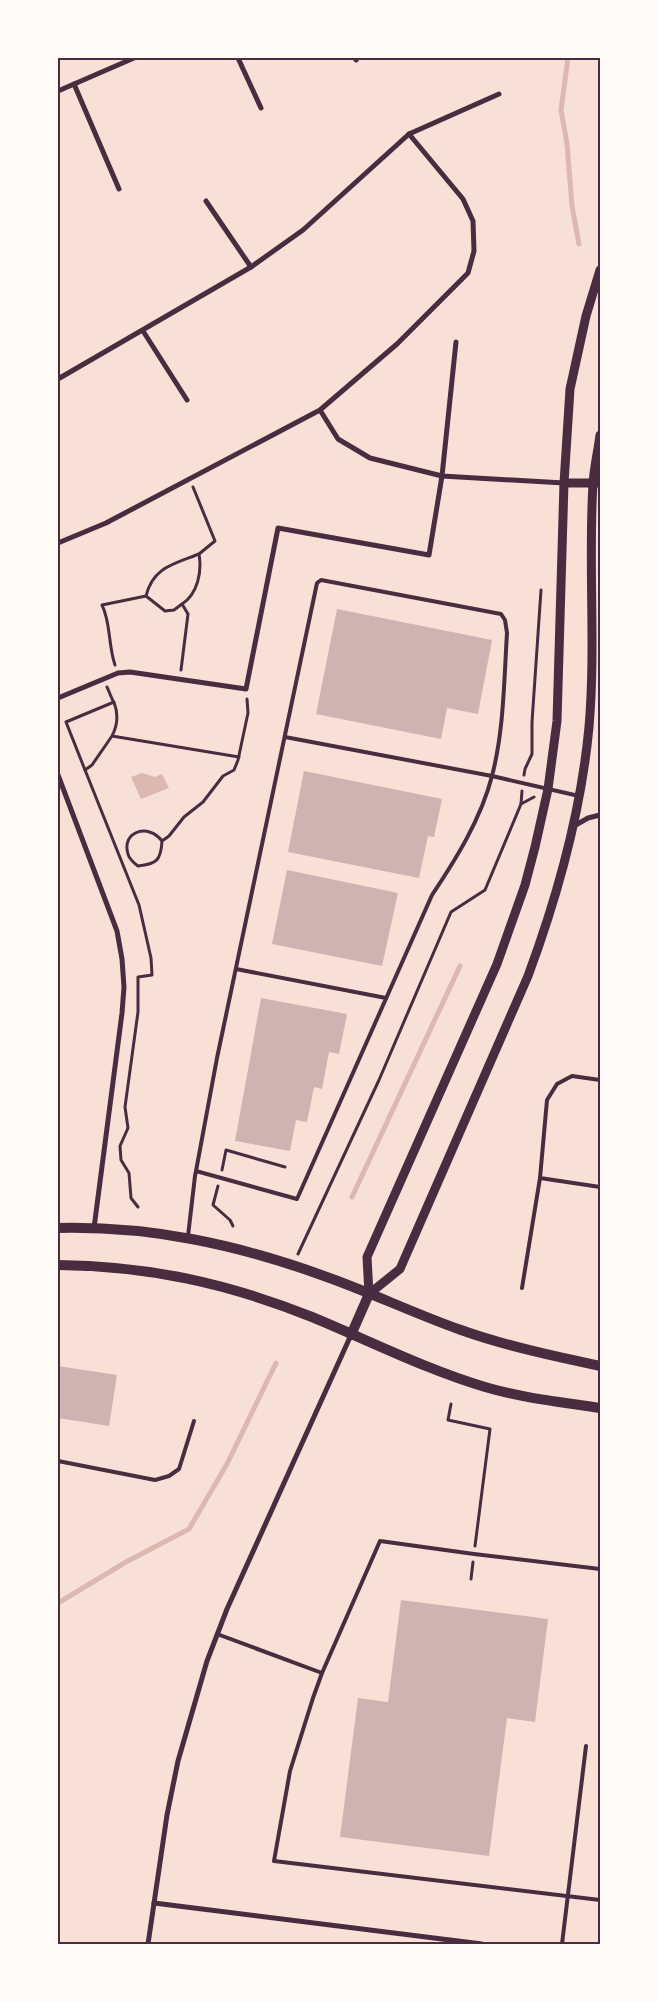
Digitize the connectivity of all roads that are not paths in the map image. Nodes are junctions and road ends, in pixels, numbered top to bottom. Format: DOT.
graph roads {
  1 [pos="134,58"];
  2 [pos="238,58"];
  3 [pos="58,83"];
  4 [pos="74,84"];
  5 [pos="59,90"];
  6 [pos="499,94"];
  7 [pos="261,108"];
  8 [pos="409,134"];
  9 [pos="119,189"];
  10 [pos="206,201"];
  11 [pos="251,267"];
  12 [pos="600,270"];
  13 [pos="143,330"];
  14 [pos="456,342"];
  15 [pos="58,379"];
  16 [pos="187,400"];
  17 [pos="320,410"];
  18 [pos="600,435"];
  19 [pos="442,476"];
  20 [pos="597,483"];
  21 [pos="564,484"];
  22 [pos="58,543"];
  23 [pos="58,698"];
  24 [pos="284,737"];
  25 [pos="58,775"];
  26 [pos="492,776"];
  27 [pos="548,789"];
  28 [pos="580,796"];
  29 [pos="600,815"];
  30 [pos="573,826"];
  31 [pos="236,968"];
  32 [pos="386,998"];
  33 [pos="600,1080"];
  34 [pos="196,1171"];
  35 [pos="540,1178"];
  36 [pos="600,1187"];
  37 [pos="58,1228"];
  38 [pos="94,1228"];
  39 [pos="188,1237"];
  40 [pos="58,1265"];
  41 [pos="522,1288"];
  42 [pos="369,1294"];
  43 [pos="352,1335"];
  44 [pos="600,1366"];
  45 [pos="600,1408"];
  46 [pos="194,1421"];
  47 [pos="58,1461"];
  48 [pos="600,1569"];
  49 [pos="217,1634"];
  50 [pos="322,1673"];
  51 [pos="586,1746"];
  52 [pos="568,1896"];
  53 [pos="600,1900"];
  54 [pos="154,1903"];
  55 [pos="455,1943"];
  56 [pos="148,1944"];
  57 [pos="482,1944"];
  58 [pos="562,1944"];
  1 -- 4 [label="street"];
  2 -- 7 [label="street"];
  3 -- 5 [label="street"];
  4 -- 5 [label="street"];
  4 -- 9 [label="street"];
  6 -- 8 [label="street"];
  8 -- 11 [label="street"];
  8 -- 17 [label="street"];
  10 -- 11 [label="street"];
  11 -- 13 [label="street"];
  12 -- 21 [label="street"];
  13 -- 15 [label="street"];
  13 -- 16 [label="street"];
  14 -- 19 [label="street"];
  17 -- 19 [label="street"];
  17 -- 22 [label="street"];
  18 -- 20 [label="street"];
  19 -- 21 [label="street"];
  19 -- 23 [label="street"];
  20 -- 21 [label="street"];
  20 -- 28 [label="street"];
  21 -- 27 [label="street"];
  24 -- 26 [label="lane"];
  24 -- 26 [label="lane"];
  24 -- 31 [label="lane"];
  25 -- 38 [label="street"];
  26 -- 27 [label="lane"];
  26 -- 32 [label="lane"];
  27 -- 28 [label="lane"];
  27 -- 42 [label="street"];
  28 -- 30 [label="street"];
  29 -- 30 [label="street"];
  30 -- 42 [label="street"];
  31 -- 32 [label="lane"];
  31 -- 34 [label="lane"];
  32 -- 34 [label="lane"];
  33 -- 35 [label="lane"];
  34 -- 39 [label="lane"];
  35 -- 36 [label="lane"];
  35 -- 41 [label="lane"];
  37 -- 38 [label="main road"];
  38 -- 39 [label="main road"];
  39 -- 42 [label="main road"];
  40 -- 43 [label="main road"];
  42 -- 43 [label="main road"];
  42 -- 44 [label="main road"];
  43 -- 45 [label="main road"];
  43 -- 49 [label="street"];
  46 -- 47 [label="lane"];
  48 -- 50 [label="lane"];
  49 -- 50 [label="lane"];
  49 -- 54 [label="street"];
  50 -- 52 [label="lane"];
  51 -- 52 [label="lane"];
  52 -- 53 [label="lane"];
  52 -- 58 [label="lane"];
  54 -- 55 [label="street"];
  54 -- 56 [label="street"];
  55 -- 57 [label="street"];
}
